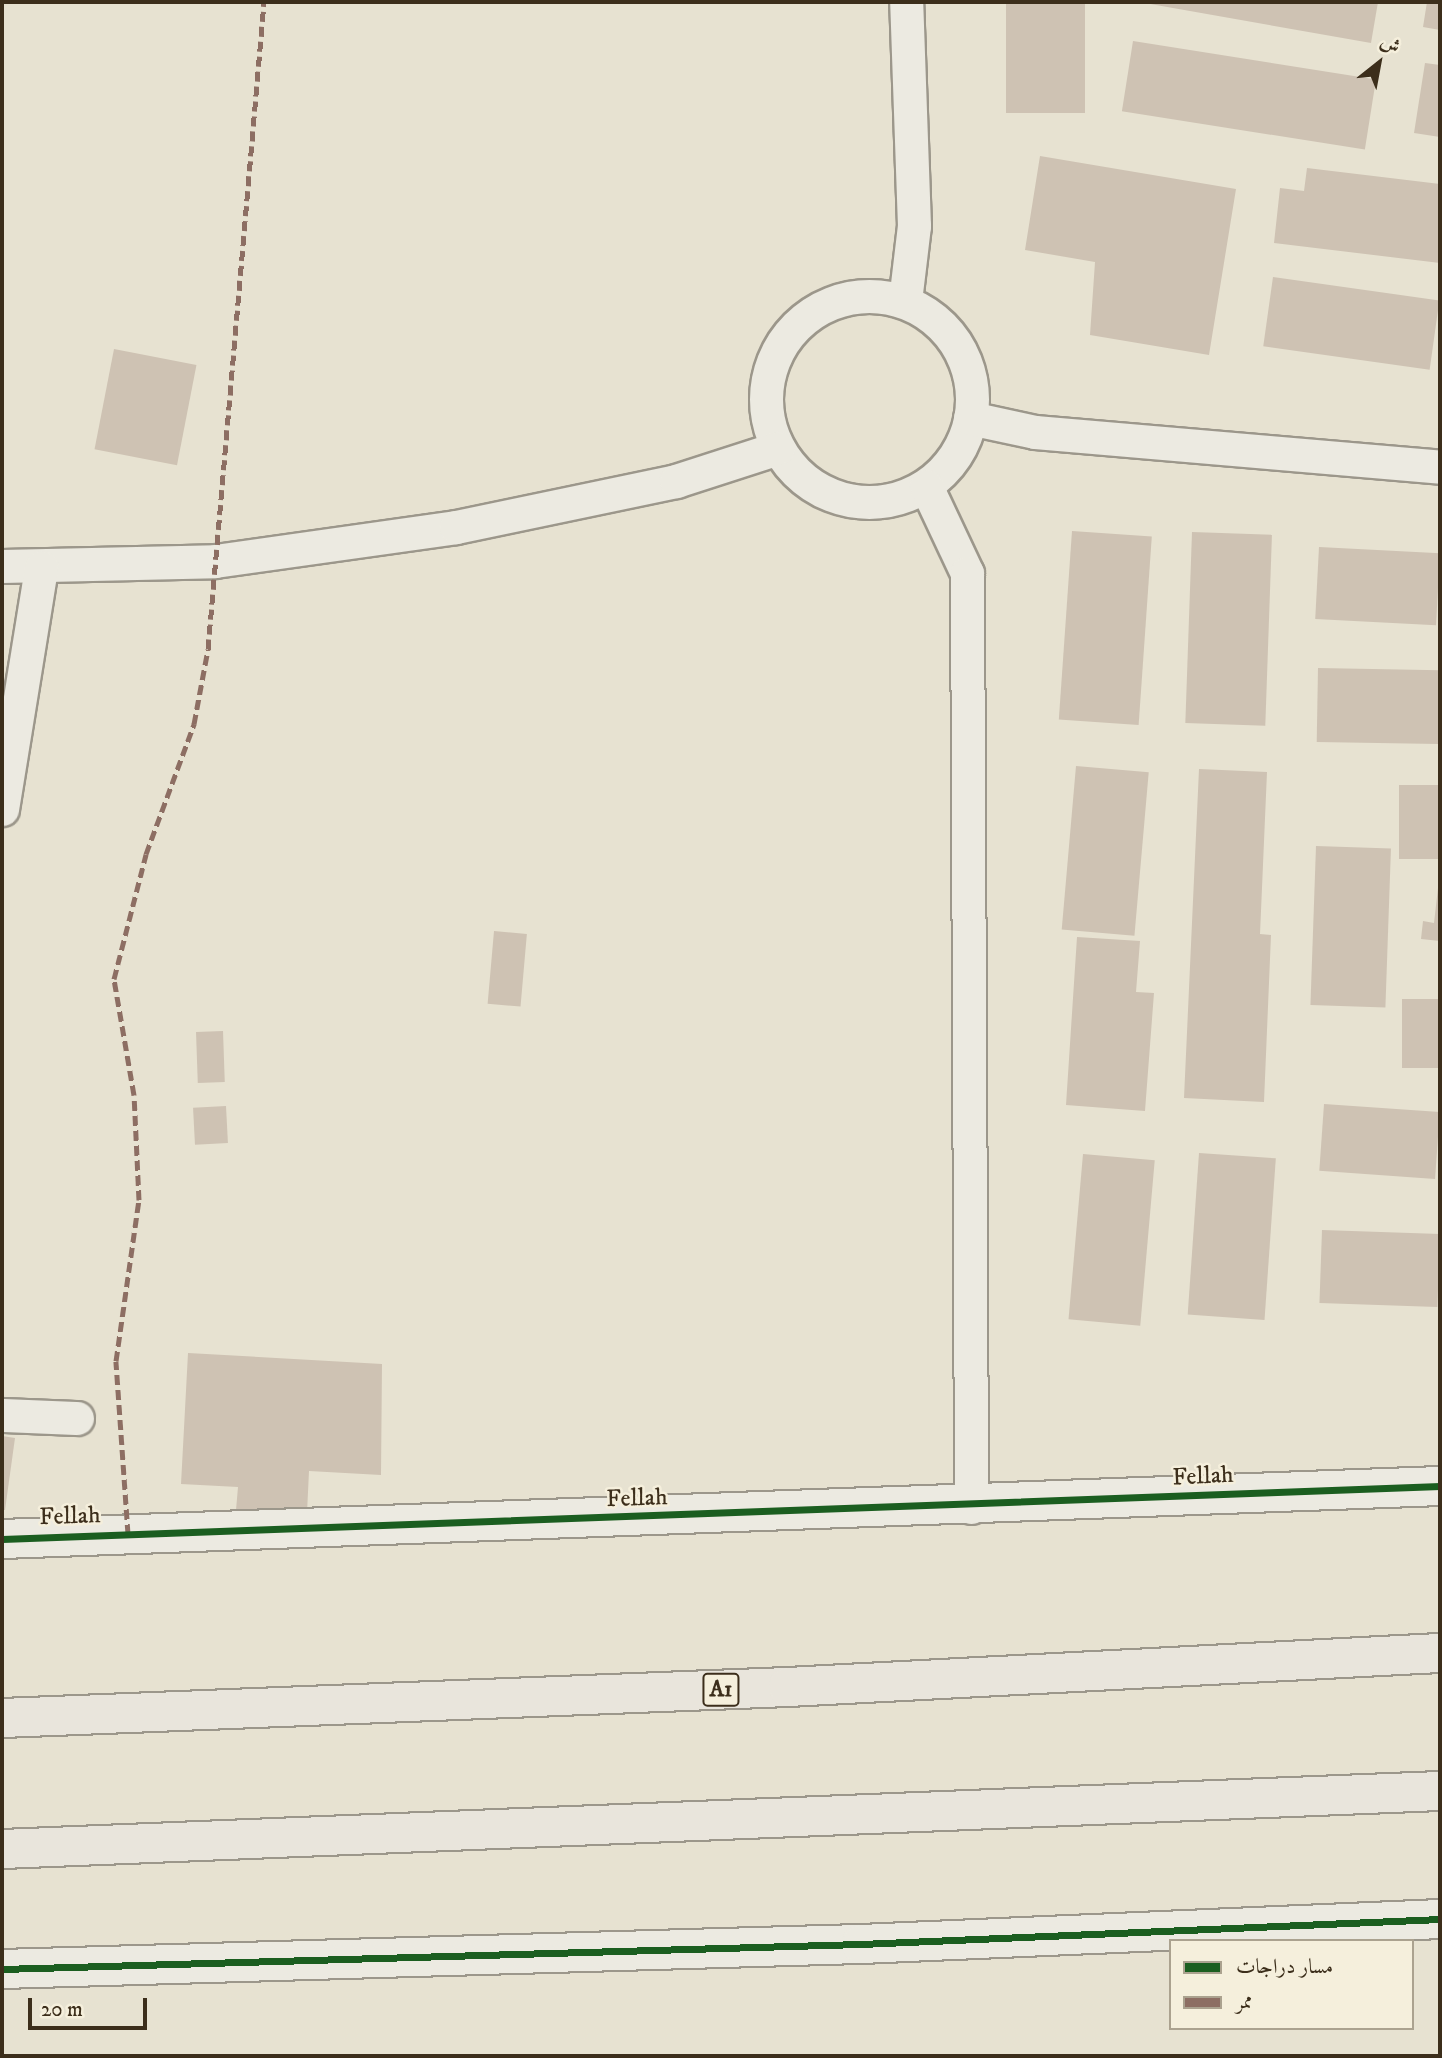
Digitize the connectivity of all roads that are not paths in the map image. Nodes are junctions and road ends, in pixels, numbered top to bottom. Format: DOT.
graph roads {
  1 [pos="906,2"];
  2 [pos="905,301"];
  3 [pos="970,418"];
  4 [pos="778,449"];
  5 [pos="1440,467"];
  6 [pos="926,486"];
  7 [pos="2,566"];
  8 [pos="41,567"];
  9 [pos="2,809"];
  10 [pos="2,1415"];
  11 [pos="77,1418"];
  12 [pos="1440,1486"];
  13 [pos="971,1507"];
  14 [pos="2,1539"];
  15 [pos="1440,1653"];
  16 [pos="2,1718"];
  17 [pos="1440,1791"];
  18 [pos="2,1849"];
  19 [pos="1440,1919"];
  20 [pos="2,1969"];
  1 -- 2 [label="street"];
  2 -- 3 [label="street"];
  2 -- 4 [label="street"];
  3 -- 5 [label="street"];
  3 -- 6 [label="street"];
  4 -- 6 [label="street"];
  4 -- 8 [label="street"];
  6 -- 13 [label="street"];
  7 -- 8 [label="street"];
  8 -- 9 [label="street"];
  10 -- 11 [label="street"];
  12 -- 13 [label="street, Fellah"];
  13 -- 14 [label="street, Fellah"];
  15 -- 16 [label="highway, A1"];
  17 -- 18 [label="highway"];
  19 -- 20 [label="street"];
}
